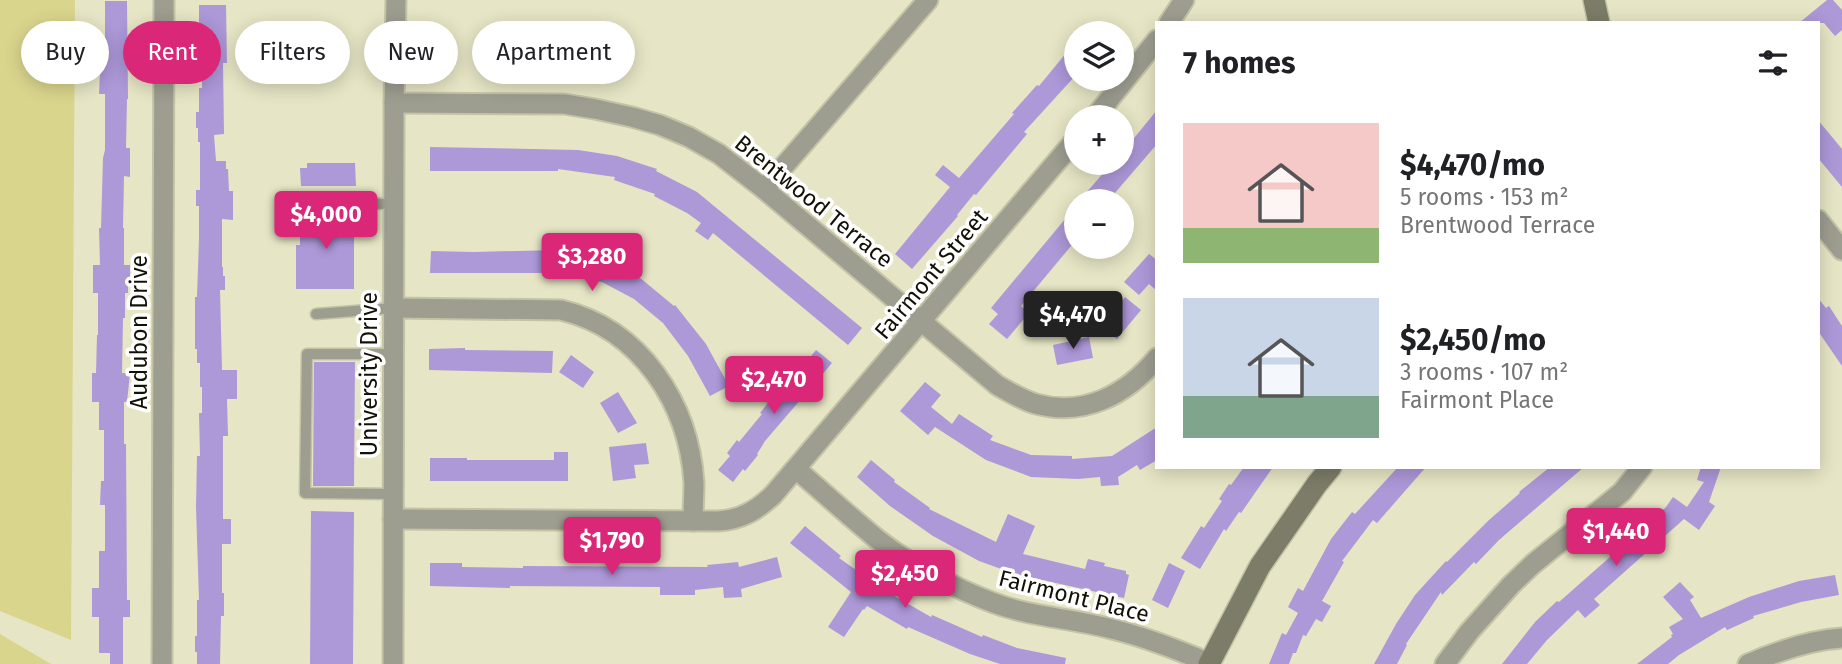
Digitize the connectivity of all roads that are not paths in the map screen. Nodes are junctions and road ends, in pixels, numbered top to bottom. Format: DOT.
graph roads {
  1 [pos="164,0"];
  2 [pos="396,0"];
  3 [pos="928,0"];
  4 [pos="1184,0"];
  5 [pos="1594,0"];
  6 [pos="1170,21"];
  7 [pos="1599,21"];
  8 [pos="1155,42"];
  9 [pos="394,103"];
  10 [pos="1105,105"];
  11 [pos="1064,153"];
  12 [pos="764,189"];
  13 [pos="299,202"];
  14 [pos="394,204"];
  15 [pos="1820,222"];
  16 [pos="1842,250"];
  17 [pos="394,308"];
  18 [pos="316,314"];
  19 [pos="923,321"];
  20 [pos="394,354"];
  21 [pos="1155,360"];
  22 [pos="796,469"];
  23 [pos="1329,469"];
  24 [pos="1640,469"];
  25 [pos="394,494"];
  26 [pos="393,519"];
  27 [pos="693,521"];
  28 [pos="1842,638"];
  29 [pos="1209,663"];
  30 [pos="162,664"];
  31 [pos="393,664"];
  32 [pos="1445,664"];
  33 [pos="1748,664"];
  1 -- 30 [label="street, Audubon Drive"];
  2 -- 9 [label="street, University Drive"];
  3 -- 12 [label="street"];
  4 -- 6 [label="street"];
  5 -- 7 [label="main road"];
  8 -- 10 [label="street"];
  9 -- 12 [label="street, Brentwood Terrace"];
  9 -- 14 [label="street, University Drive"];
  11 -- 19 [label="street, Fairmont Street"];
  12 -- 19 [label="street, Brentwood Terrace"];
  13 -- 14 [label="lane"];
  14 -- 17 [label="street, University Drive"];
  15 -- 16 [label="street"];
  17 -- 18 [label="lane"];
  17 -- 20 [label="street, University Drive"];
  17 -- 27 [label="street"];
  19 -- 21 [label="street, Brentwood Terrace"];
  19 -- 22 [label="street, Fairmont Street"];
  20 -- 25 [label="street, University Drive"];
  20 -- 25 [label="lane"];
  22 -- 27 [label="street, Fairmont Street"];
  22 -- 29 [label="street, Fairmont Place"];
  23 -- 29 [label="main road"];
  24 -- 32 [label="street"];
  25 -- 26 [label="street, University Drive"];
  26 -- 27 [label="street, Fairmont Street"];
  26 -- 31 [label="street, University Drive"];
  28 -- 33 [label="street"];
}
